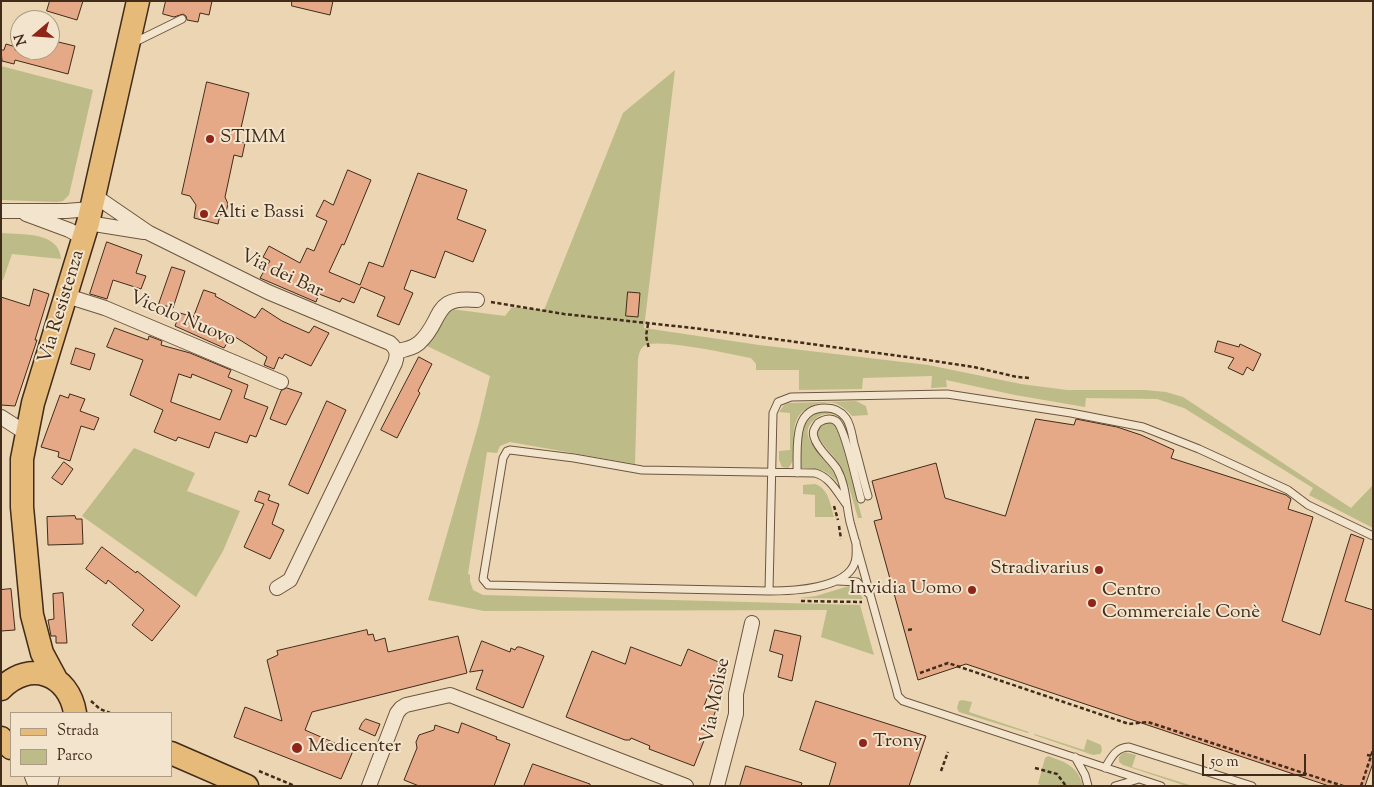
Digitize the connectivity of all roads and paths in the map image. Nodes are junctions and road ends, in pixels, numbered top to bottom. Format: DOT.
graph roads {
  1 [pos="138,1"];
  2 [pos="182,19"];
  3 [pos="127,46"];
  4 [pos="1,211"];
  5 [pos="16,211"];
  6 [pos="90,216"];
  7 [pos="149,232"];
  8 [pos="67,296"];
  9 [pos="477,300"];
  10 [pos="648,324"];
  11 [pos="649,349"];
  12 [pos="397,351"];
  13 [pos="1030,378"];
  14 [pos="281,382"];
  15 [pos="1,417"];
  16 [pos="26,433"];
  17 [pos="772,472"];
  18 [pos="797,473"];
  19 [pos="832,499"];
  20 [pos="846,504"];
  21 [pos="1373,536"];
  22 [pos="841,539"];
  23 [pos="856,542"];
  24 [pos="837,581"];
  25 [pos="277,588"];
  26 [pos="769,592"];
  27 [pos="871,597"];
  28 [pos="32,615"];
  29 [pos="752,623"];
  30 [pos="914,629"];
  31 [pos="908,630"];
  32 [pos="920,673"];
  33 [pos="56,679"];
  34 [pos="7,681"];
  35 [pos="79,710"];
  36 [pos="1120,716"];
  37 [pos="1119,720"];
  38 [pos="1,738"];
  39 [pos="10,747"];
  40 [pos="1373,750"];
  41 [pos="948,752"];
  42 [pos="172,753"];
  43 [pos="1367,755"];
  44 [pos="1372,756"];
  45 [pos="1075,757"];
  46 [pos="172,759"];
  47 [pos="1036,768"];
  48 [pos="1105,768"];
  49 [pos="942,770"];
  50 [pos="213,772"];
  51 [pos="1139,779"];
  52 [pos="247,786"];
  53 [pos="369,786"];
  54 [pos="686,786"];
  55 [pos="717,786"];
  56 [pos="1066,786"];
  57 [pos="1088,786"];
  58 [pos="1115,786"];
  59 [pos="1161,786"];
  60 [pos="1252,786"];
  61 [pos="1343,786"];
  62 [pos="1361,786"];
  1 -- 3 [label="main road, Via Resistenza"];
  2 -- 3 [label="lane"];
  3 -- 6 [label="main road, Via Resistenza"];
  4 -- 5 [label="street"];
  5 -- 6 [label="street"];
  5 -- 6 [label="street"];
  6 -- 7 [label="street, Via dei Bar"];
  6 -- 7 [label="street, Via dei Bar"];
  6 -- 8 [label="main road, Via Resistenza"];
  7 -- 12 [label="street, Via dei Bar"];
  8 -- 14 [label="street, Vicolo Nuovo"];
  8 -- 16 [label="main road, Via Resistenza"];
  9 -- 10 [label="path"];
  9 -- 12 [label="street"];
  10 -- 11 [label="path"];
  10 -- 13 [label="path"];
  12 -- 25 [label="street"];
  15 -- 16 [label="street"];
  16 -- 28 [label="main road, Via Resistenza"];
  17 -- 18 [label="lane"];
  17 -- 21 [label="lane"];
  17 -- 26 [label="lane"];
  17 -- 26 [label="lane"];
  18 -- 20 [label="lane"];
  18 -- 20 [label="lane"];
  19 -- 22 [label="path"];
  20 -- 23 [label="lane"];
  23 -- 24 [label="lane"];
  23 -- 27 [label="lane"];
  24 -- 26 [label="lane"];
  24 -- 27 [label="lane"];
  27 -- 45 [label="lane"];
  28 -- 33 [label="main road"];
  28 -- 34 [label="main road"];
  29 -- 55 [label="street, Via Molise"];
  30 -- 31 [label="path"];
  32 -- 37 [label="path"];
  33 -- 34 [label="main road"];
  33 -- 35 [label="main road"];
  36 -- 37 [label="path"];
  37 -- 61 [label="path"];
  38 -- 39 [label="main road"];
  40 -- 44 [label="path"];
  41 -- 49 [label="path"];
  42 -- 50 [label="main road"];
  43 -- 44 [label="path"];
  44 -- 62 [label="path"];
  45 -- 48 [label="lane"];
  45 -- 57 [label="lane"];
  46 -- 50 [label="main road"];
  47 -- 56 [label="path"];
  48 -- 51 [label="lane"];
  48 -- 60 [label="lane"];
  50 -- 52 [label="main road"];
  51 -- 58 [label="lane"];
  51 -- 59 [label="lane"];
  53 -- 54 [label="street"];
}
